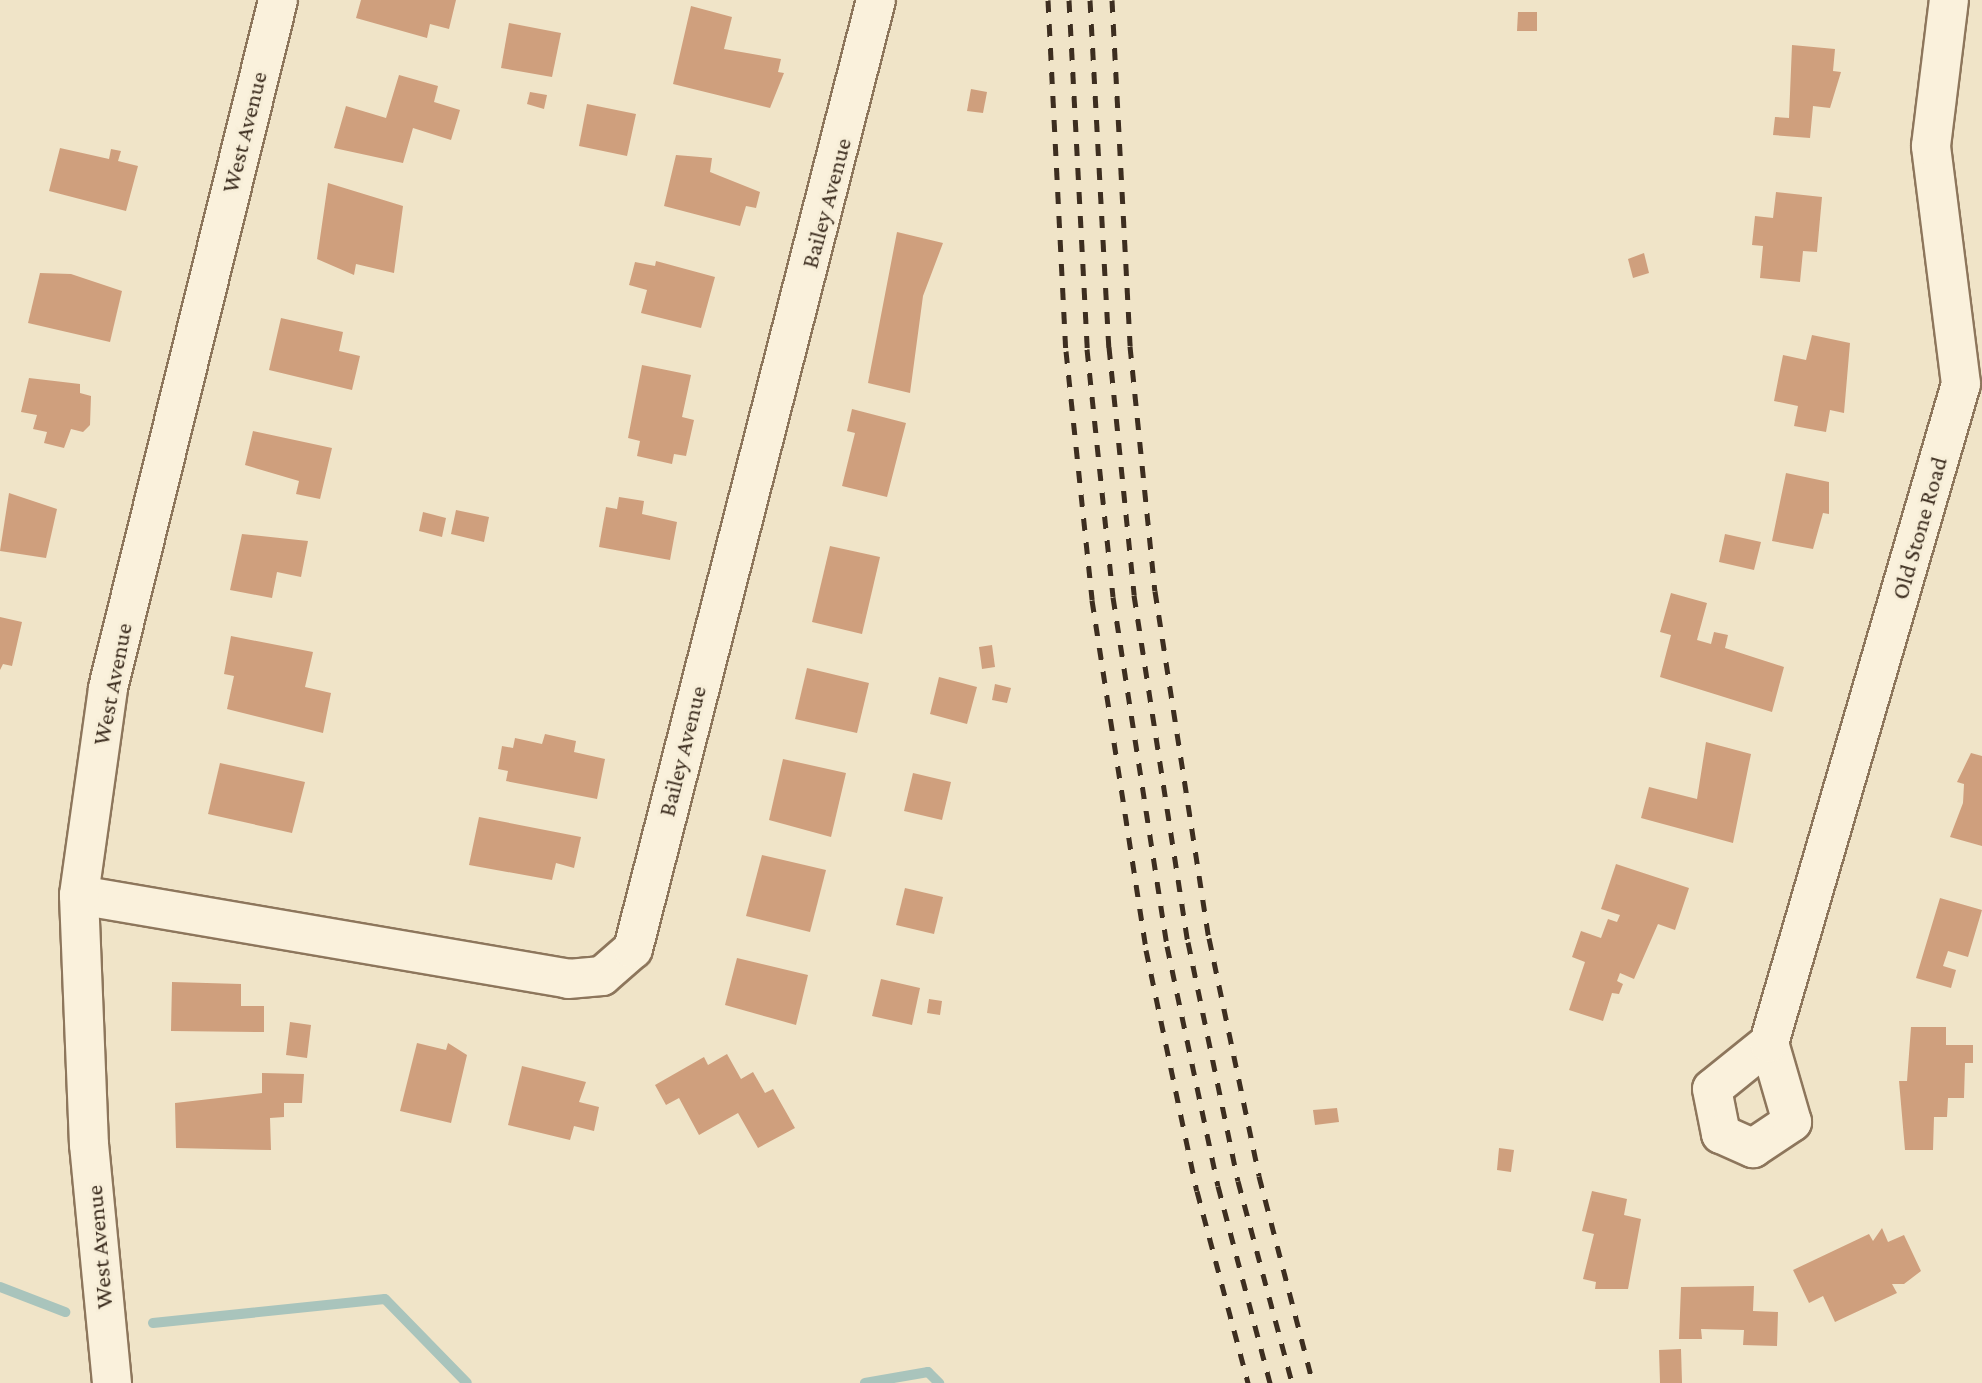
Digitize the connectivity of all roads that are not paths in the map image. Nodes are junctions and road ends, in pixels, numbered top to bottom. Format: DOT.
graph roads {
  1 [pos="278,0"];
  2 [pos="876,0"];
  3 [pos="1949,0"];
  4 [pos="79,895"];
  5 [pos="1769,1043"];
  6 [pos="112,1383"];
  1 -- 4 [label="street, West Avenue"];
  2 -- 4 [label="street, Bailey Avenue"];
  3 -- 5 [label="street, Old Stone Road"];
  4 -- 6 [label="street, West Avenue"];
}
